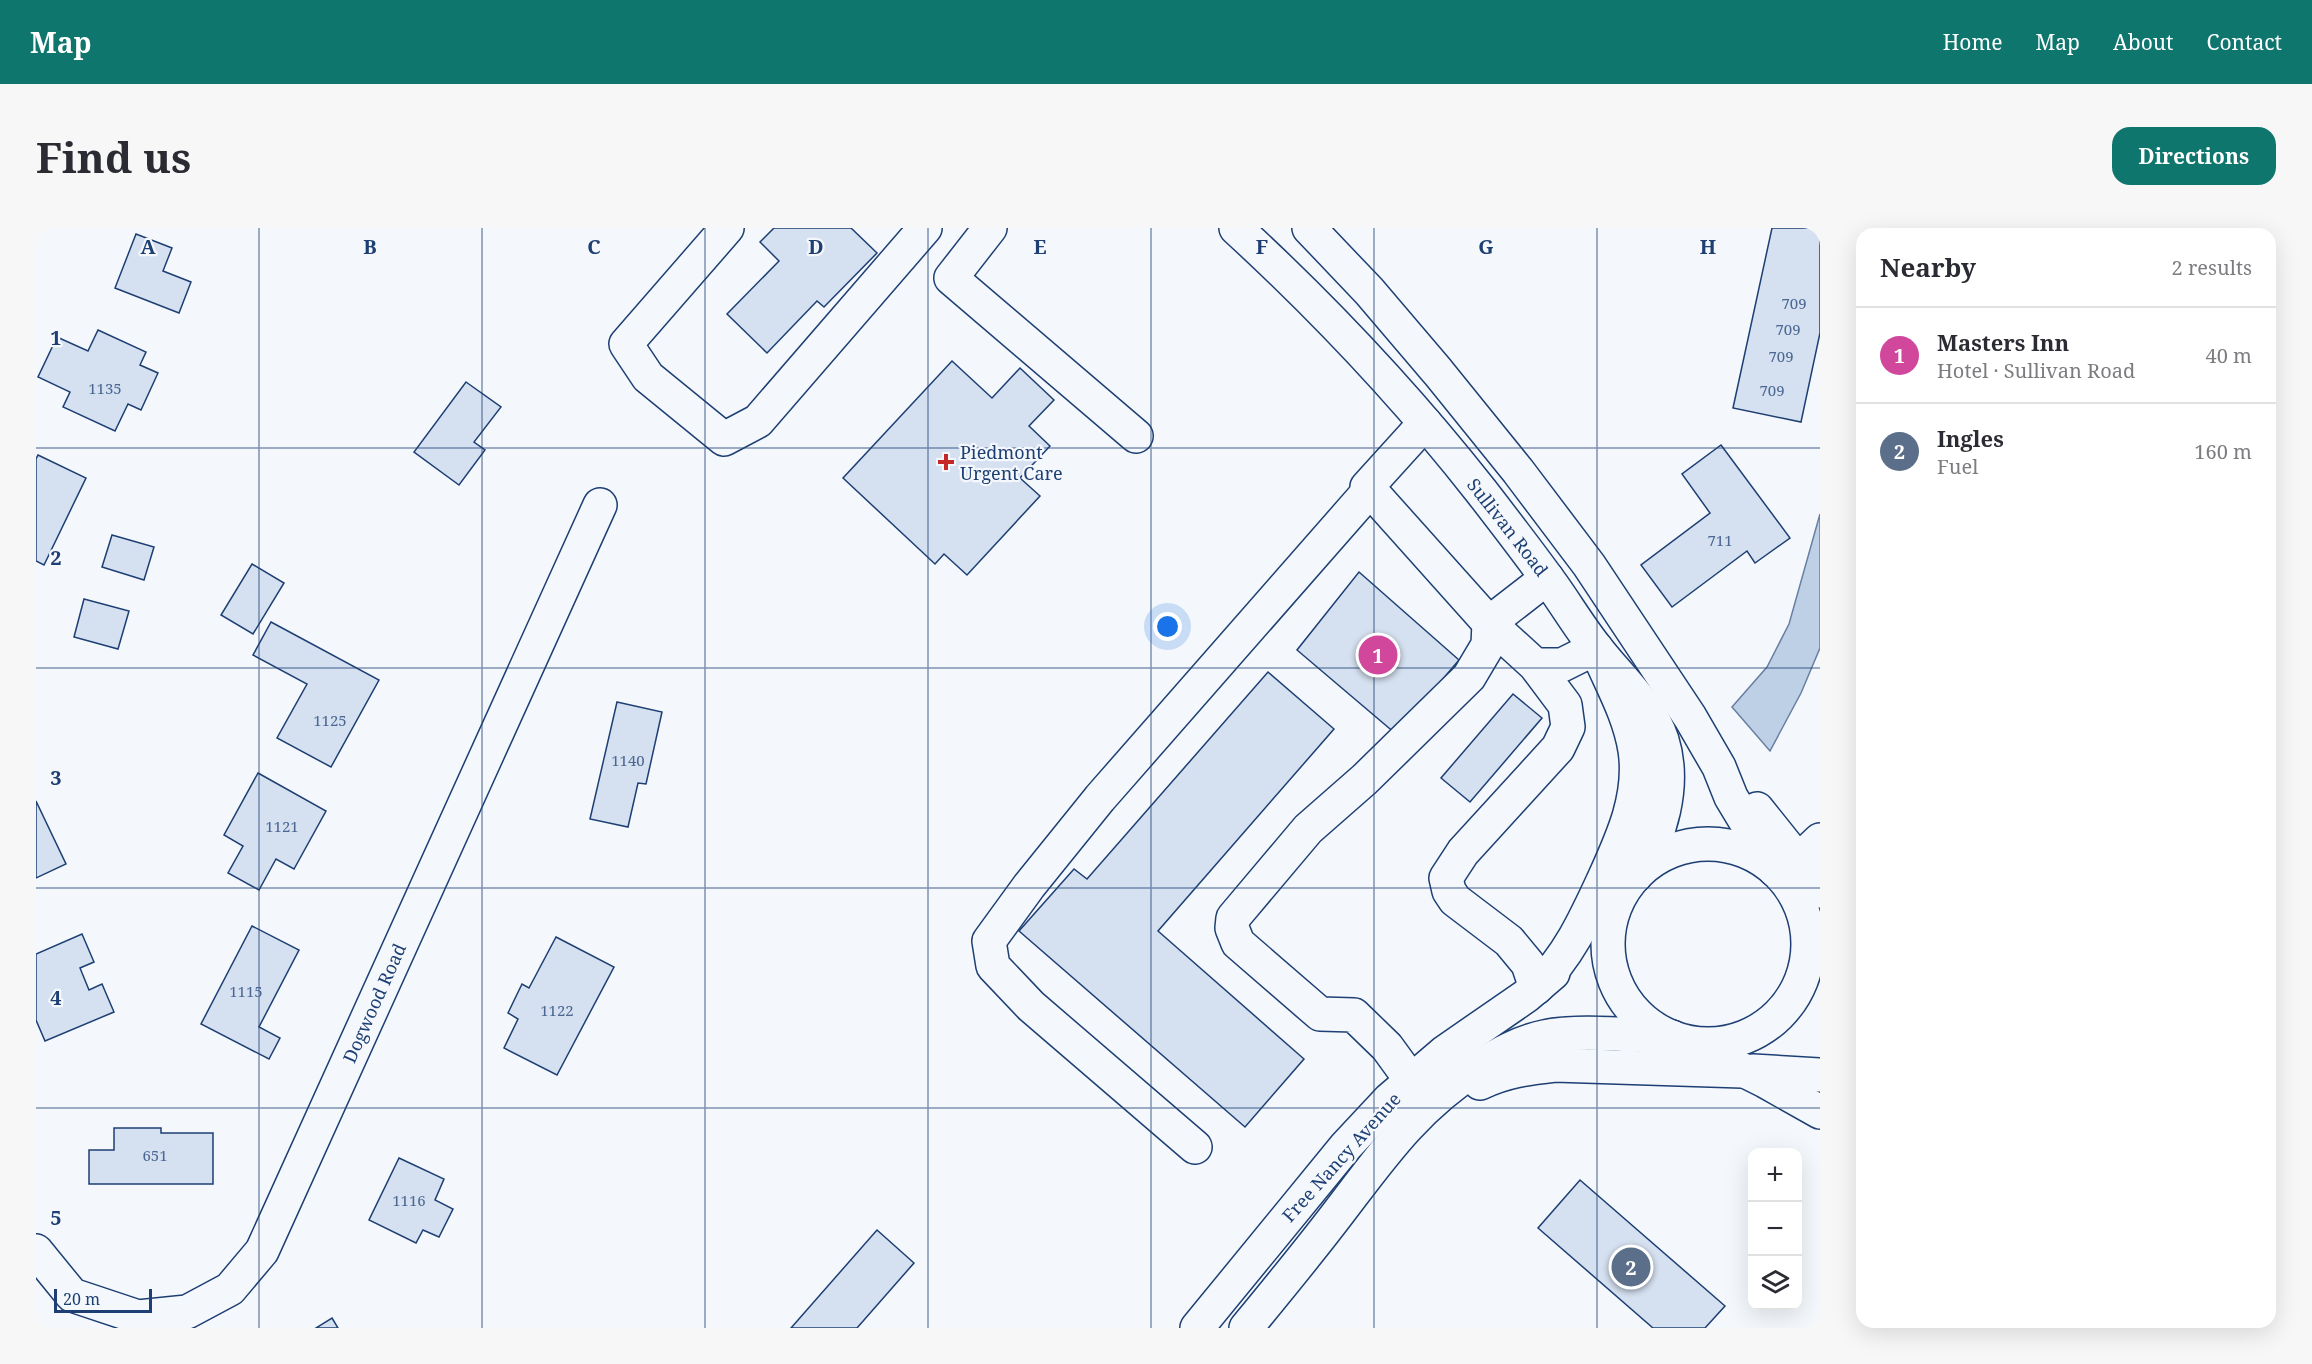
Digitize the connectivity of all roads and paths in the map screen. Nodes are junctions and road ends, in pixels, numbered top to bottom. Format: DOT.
graph roads {
  1 [pos="728,228"];
  2 [pos="925,228"];
  3 [pos="990,228"];
  4 [pos="1236,228"];
  5 [pos="1309,228"];
  6 [pos="1425,423"];
  7 [pos="1136,436"];
  8 [pos="1370,490"];
  9 [pos="600,505"];
  10 [pos="1547,578"];
  11 [pos="1489,623"];
  12 [pos="1596,648"];
  13 [pos="1535,665"];
  14 [pos="1794,861"];
  15 [pos="1630,882"];
  16 [pos="1820,891"];
  17 [pos="1807,933"];
  18 [pos="1820,979"];
  19 [pos="1536,988"];
  20 [pos="1678,1039"];
  21 [pos="1742,1071"];
  22 [pos="1820,1075"];
  23 [pos="1411,1080"];
  24 [pos="1820,1112"];
  25 [pos="1404,1128"];
  26 [pos="1195,1147"];
  27 [pos="36,1251"];
  28 [pos="1197,1328"];
  29 [pos="1246,1328"];
  1 -- 2 [label="street"];
  3 -- 7 [label="street"];
  4 -- 6 [label="street, Sullivan Road"];
  5 -- 14 [label="street"];
  6 -- 8 [label="street"];
  6 -- 10 [label="street, Sullivan Road"];
  8 -- 11 [label="street"];
  8 -- 26 [label="street"];
  9 -- 27 [label="street, Dogwood Road"];
  10 -- 11 [label="street"];
  10 -- 12 [label="street, Sullivan Road"];
  11 -- 13 [label="street"];
  11 -- 23 [label="street"];
  12 -- 13 [label="street"];
  12 -- 15 [label="street, Sullivan Road"];
  12 -- 19 [label="street, Free Nancy Avenue"];
  13 -- 19 [label="street"];
  14 -- 15 [label="street"];
  14 -- 16 [label="street"];
  14 -- 17 [label="street"];
  15 -- 19 [label="street, Free Nancy Avenue"];
  15 -- 20 [label="street"];
  17 -- 18 [label="street"];
  17 -- 20 [label="street"];
  19 -- 23 [label="street, Free Nancy Avenue"];
  20 -- 21 [label="street"];
  20 -- 25 [label="street, Free Nancy Avenue"];
  21 -- 22 [label="street, Free Nancy Avenue"];
  21 -- 24 [label="street"];
  21 -- 25 [label="street, Free Nancy Avenue"];
  23 -- 28 [label="street, Free Nancy Avenue"];
  25 -- 29 [label="street, Free Nancy Avenue"];
}
